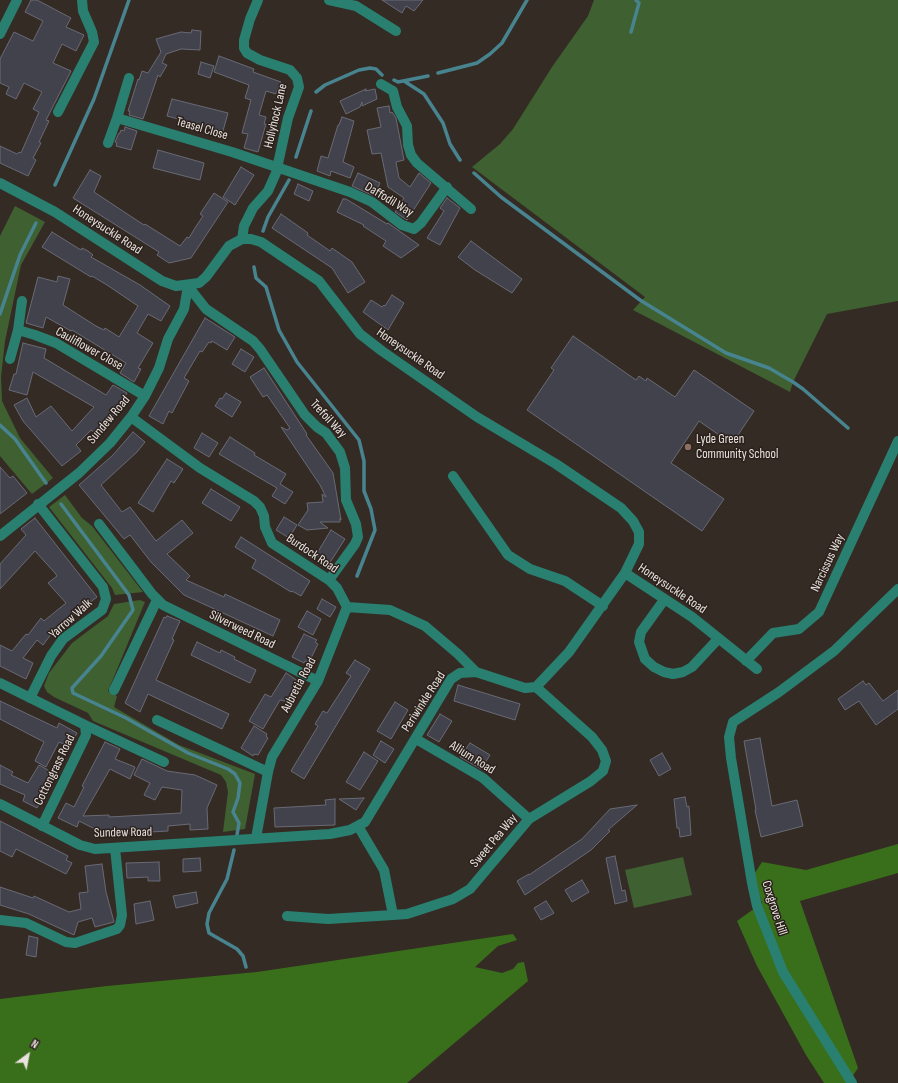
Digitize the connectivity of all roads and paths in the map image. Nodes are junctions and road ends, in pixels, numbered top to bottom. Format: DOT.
graph roads {
  1 [pos="17,0"];
  2 [pos="82,0"];
  3 [pos="258,0"];
  4 [pos="329,0"];
  5 [pos="358,3"];
  6 [pos="396,31"];
  7 [pos="0,34"];
  8 [pos="129,78"];
  9 [pos="381,84"];
  10 [pos="58,112"];
  11 [pos="117,118"];
  12 [pos="108,143"];
  13 [pos="278,167"];
  14 [pos="0,183"];
  15 [pos="447,187"];
  16 [pos="471,209"];
  17 [pos="242,239"];
  18 [pos="188,286"];
  19 [pos="22,301"];
  20 [pos="18,330"];
  21 [pos="10,358"];
  22 [pos="145,396"];
  23 [pos="131,417"];
  24 [pos="898,441"];
  25 [pos="453,476"];
  26 [pos="38,504"];
  27 [pos="98,524"];
  28 [pos="0,536"];
  29 [pos="625,573"];
  30 [pos="329,580"];
  31 [pos="898,589"];
  32 [pos="157,600"];
  33 [pos="664,600"];
  34 [pos="603,606"];
  35 [pos="347,607"];
  36 [pos="718,639"];
  37 [pos="746,661"];
  38 [pos="757,669"];
  39 [pos="476,672"];
  40 [pos="318,682"];
  41 [pos="0,683"];
  42 [pos="536,687"];
  43 [pos="114,690"];
  44 [pos="30,698"];
  45 [pos="157,720"];
  46 [pos="85,725"];
  47 [pos="416,739"];
  48 [pos="164,762"];
  49 [pos="268,772"];
  50 [pos="0,804"];
  51 [pos="529,819"];
  52 [pos="42,826"];
  53 [pos="358,826"];
  54 [pos="256,838"];
  55 [pos="115,848"];
  56 [pos="393,915"];
  57 [pos="287,916"];
  58 [pos="0,920"];
  59 [pos="852,1083"];
  1 -- 7 [label="street"];
  2 -- 10 [label="street"];
  3 -- 13 [label="street, Hollyhock Lane"];
  4 -- 5 [label="street"];
  5 -- 6 [label="street"];
  8 -- 11 [label="street"];
  9 -- 15 [label="street"];
  11 -- 12 [label="street"];
  11 -- 13 [label="street, Teasel Close"];
  13 -- 15 [label="street, Daffodil Way"];
  13 -- 17 [label="street, Hollyhock Lane"];
  14 -- 18 [label="street, Honeysuckle Road"];
  15 -- 16 [label="street"];
  17 -- 18 [label="street"];
  17 -- 29 [label="street, Honeysuckle Road"];
  18 -- 22 [label="street, Sundew Road"];
  18 -- 30 [label="street, Trefoil Way"];
  19 -- 20 [label="street"];
  20 -- 21 [label="street"];
  20 -- 22 [label="street, Cauliflower Close"];
  22 -- 23 [label="street, Sundew Road"];
  23 -- 26 [label="street, Sundew Road"];
  23 -- 30 [label="street, Burdock Road"];
  24 -- 37 [label="street, Narcissus Way"];
  25 -- 34 [label="street"];
  26 -- 28 [label="street, Sundew Road"];
  26 -- 44 [label="street, Yarrow Walk"];
  27 -- 32 [label="street, Silverweed Road"];
  29 -- 33 [label="street, Honeysuckle Road"];
  29 -- 34 [label="street"];
  30 -- 35 [label="street, Burdock Road"];
  31 -- 59 [label="street, Coxgrove Hill"];
  32 -- 40 [label="street, Silverweed Road"];
  32 -- 43 [label="street"];
  33 -- 36 [label="street, Honeysuckle Road"];
  33 -- 36 [label="street"];
  34 -- 42 [label="street"];
  35 -- 39 [label="street"];
  35 -- 40 [label="street, Aubretia Road"];
  36 -- 37 [label="street, Honeysuckle Road"];
  37 -- 38 [label="street, Honeysuckle Road"];
  39 -- 42 [label="street, Periwinkle Road"];
  39 -- 47 [label="street, Periwinkle Road"];
  40 -- 49 [label="street, Aubretia Road"];
  41 -- 44 [label="street, Cottongrass Road"];
  42 -- 51 [label="street, Sweet Pea Way"];
  44 -- 46 [label="street, Cottongrass Road"];
  45 -- 49 [label="street"];
  46 -- 48 [label="street, Cottongrass Road"];
  46 -- 52 [label="street, Cottongrass Road"];
  47 -- 51 [label="street, Allium Road"];
  47 -- 53 [label="street, Periwinkle Road"];
  49 -- 54 [label="street, Aubretia Road"];
  50 -- 52 [label="street, Sundew Road"];
  51 -- 56 [label="street, Sweet Pea Way"];
  52 -- 55 [label="street, Sundew Road"];
  53 -- 54 [label="street"];
  53 -- 56 [label="street"];
  54 -- 55 [label="street, Sundew Road"];
  55 -- 58 [label="street"];
  56 -- 57 [label="street, Sweet Pea Way"];
}
